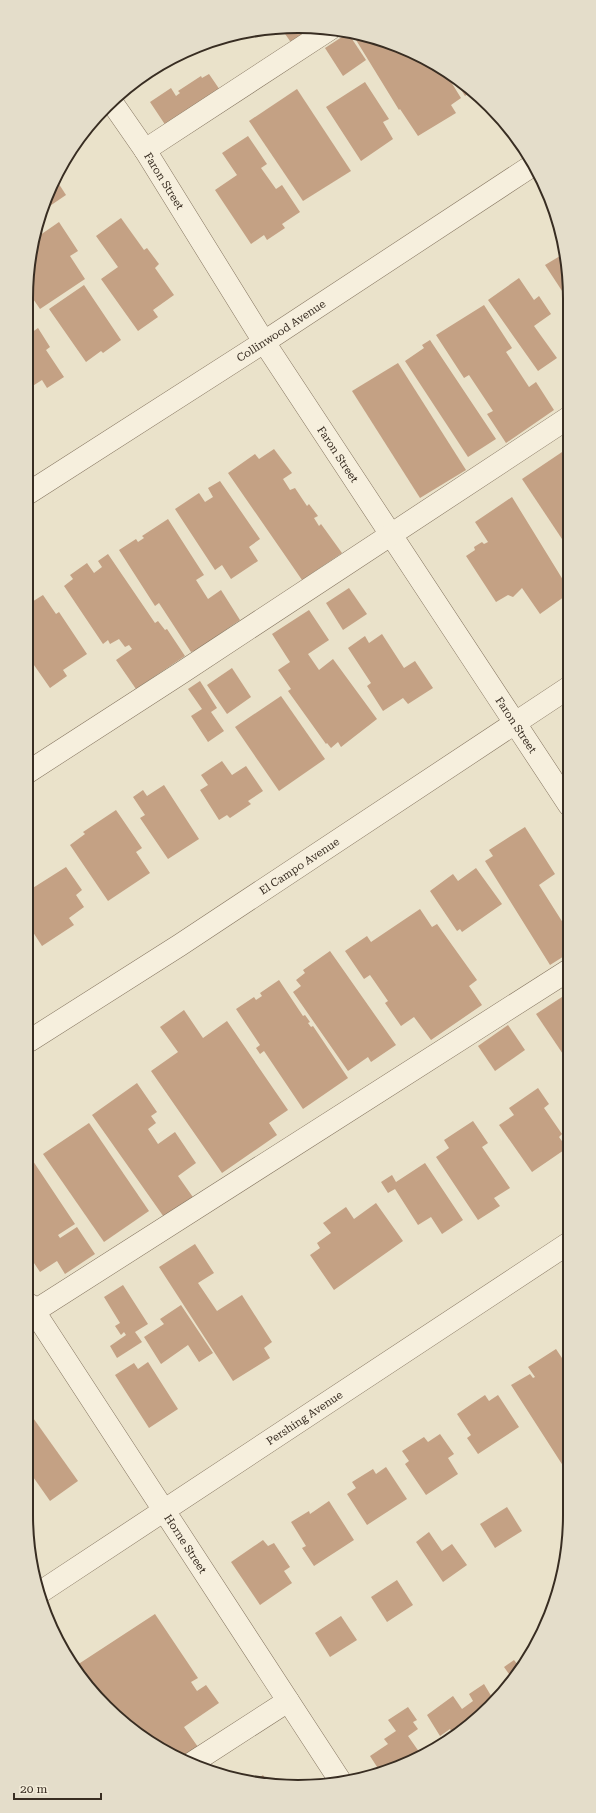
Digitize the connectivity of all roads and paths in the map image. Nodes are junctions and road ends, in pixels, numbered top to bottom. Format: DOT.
graph roads {
  1 [pos="322,34"];
  2 [pos="115,107"];
  3 [pos="145,150"];
  4 [pos="528,168"];
  5 [pos="264,342"];
  6 [pos="563,421"];
  7 [pos="33,490"];
  8 [pos="391,534"];
  9 [pos="563,691"];
  10 [pos="516,723"];
  11 [pos="33,769"];
  12 [pos="563,796"];
  13 [pos="563,974"];
  14 [pos="33,1038"];
  15 [pos="563,1248"];
  16 [pos="33,1309"];
  17 [pos="33,1313"];
  18 [pos="164,1510"];
  19 [pos="44,1590"];
  20 [pos="288,1701"];
  21 [pos="197,1760"];
  22 [pos="338,1777"];
  1 -- 3 [label="street"];
  2 -- 3 [label="street, Faron Street"];
  3 -- 5 [label="street, Faron Street"];
  4 -- 5 [label="street, Collinwood Avenue"];
  5 -- 7 [label="street, Collinwood Avenue"];
  5 -- 8 [label="street, Faron Street"];
  6 -- 8 [label="street"];
  8 -- 10 [label="street, Faron Street"];
  8 -- 11 [label="street"];
  9 -- 10 [label="street, El Campo Avenue"];
  10 -- 12 [label="street, Faron Street"];
  10 -- 14 [label="street, El Campo Avenue"];
  13 -- 16 [label="street"];
  15 -- 18 [label="street, Pershing Avenue"];
  17 -- 18 [label="street, Horne Street"];
  18 -- 19 [label="street, Pershing Avenue"];
  18 -- 20 [label="street, Horne Street"];
  20 -- 21 [label="street"];
  20 -- 22 [label="street, Horne Street"];
}
